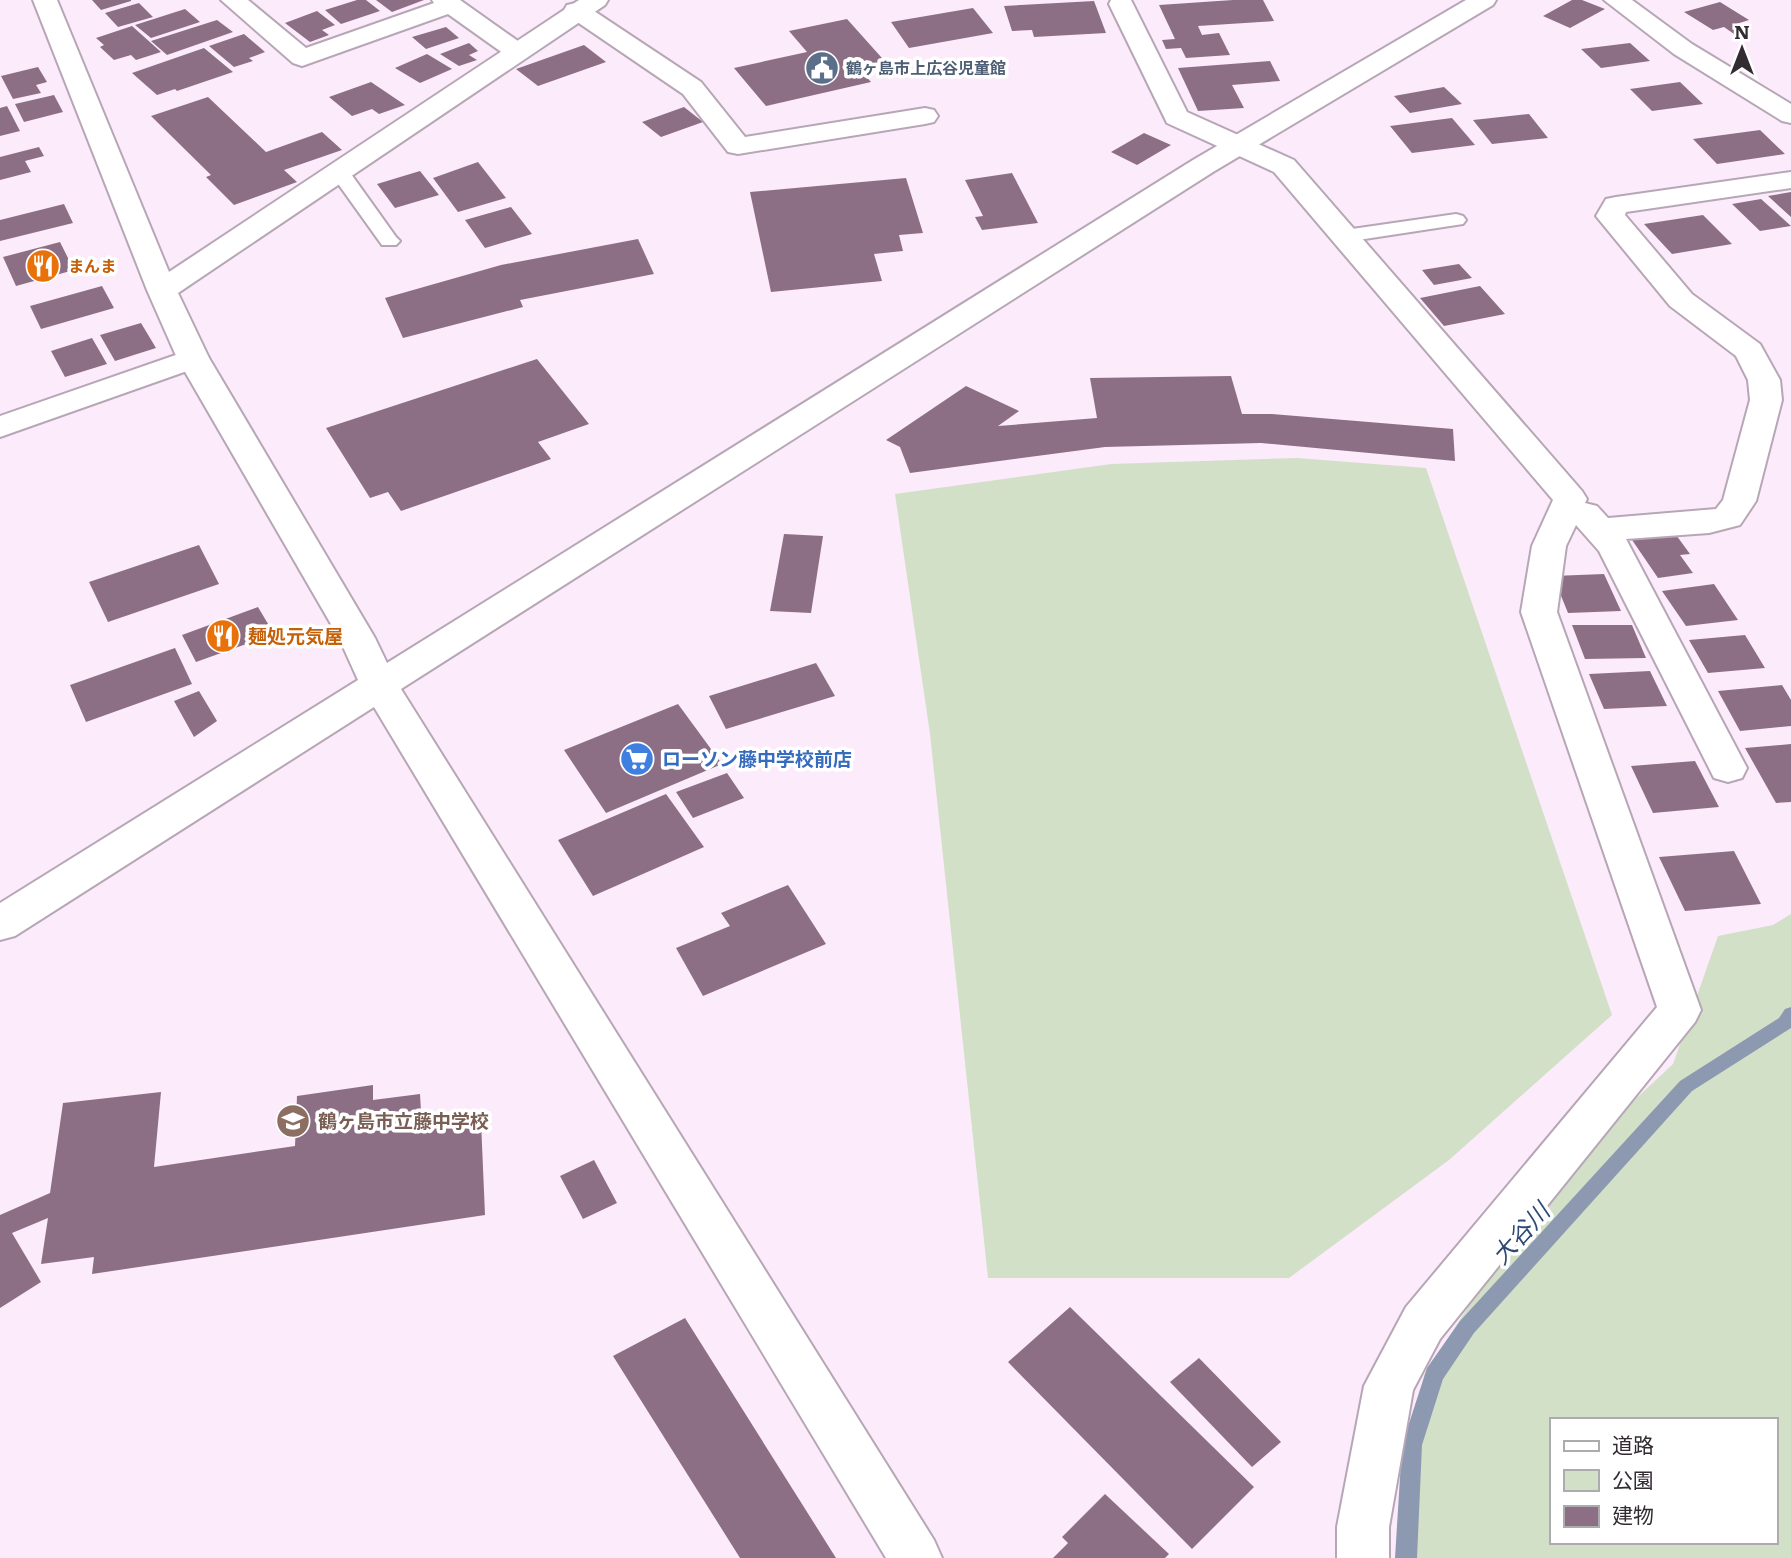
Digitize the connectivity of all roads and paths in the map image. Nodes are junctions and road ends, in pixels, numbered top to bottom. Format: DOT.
graph roads {
  1 [pos="46,0"];
  2 [pos="233,0"];
  3 [pos="1484,0"];
  4 [pos="1616,0"];
  5 [pos="448,3"];
  6 [pos="1121,4"];
  7 [pos="586,5"];
  8 [pos="516,51"];
  9 [pos="1791,115"];
  10 [pos="925,116"];
  11 [pos="1239,145"];
  12 [pos="339,171"];
  13 [pos="1791,180"];
  14 [pos="1456,220"];
  15 [pos="1345,236"];
  16 [pos="389,241"];
  17 [pos="162,290"];
  18 [pos="193,358"];
  19 [pos="0,427"];
  20 [pos="1570,499"];
  21 [pos="1601,530"];
  22 [pos="378,683"];
  23 [pos="1727,768"];
  24 [pos="0,924"];
  25 [pos="916,1558"];
  26 [pos="1363,1558"];
  1 -- 17 [label="street"];
  2 -- 5 [label="street"];
  3 -- 11 [label="street"];
  4 -- 9 [label="street"];
  5 -- 8 [label="street"];
  6 -- 11 [label="street"];
  7 -- 8 [label="street"];
  7 -- 10 [label="street"];
  8 -- 12 [label="street"];
  11 -- 15 [label="street"];
  11 -- 22 [label="street"];
  12 -- 16 [label="lane"];
  12 -- 17 [label="street"];
  13 -- 21 [label="street"];
  14 -- 15 [label="lane"];
  15 -- 20 [label="street"];
  17 -- 18 [label="street"];
  18 -- 19 [label="street"];
  18 -- 22 [label="street"];
  20 -- 21 [label="street"];
  20 -- 26 [label="street"];
  21 -- 23 [label="street"];
  22 -- 24 [label="street"];
  22 -- 25 [label="street"];
}
